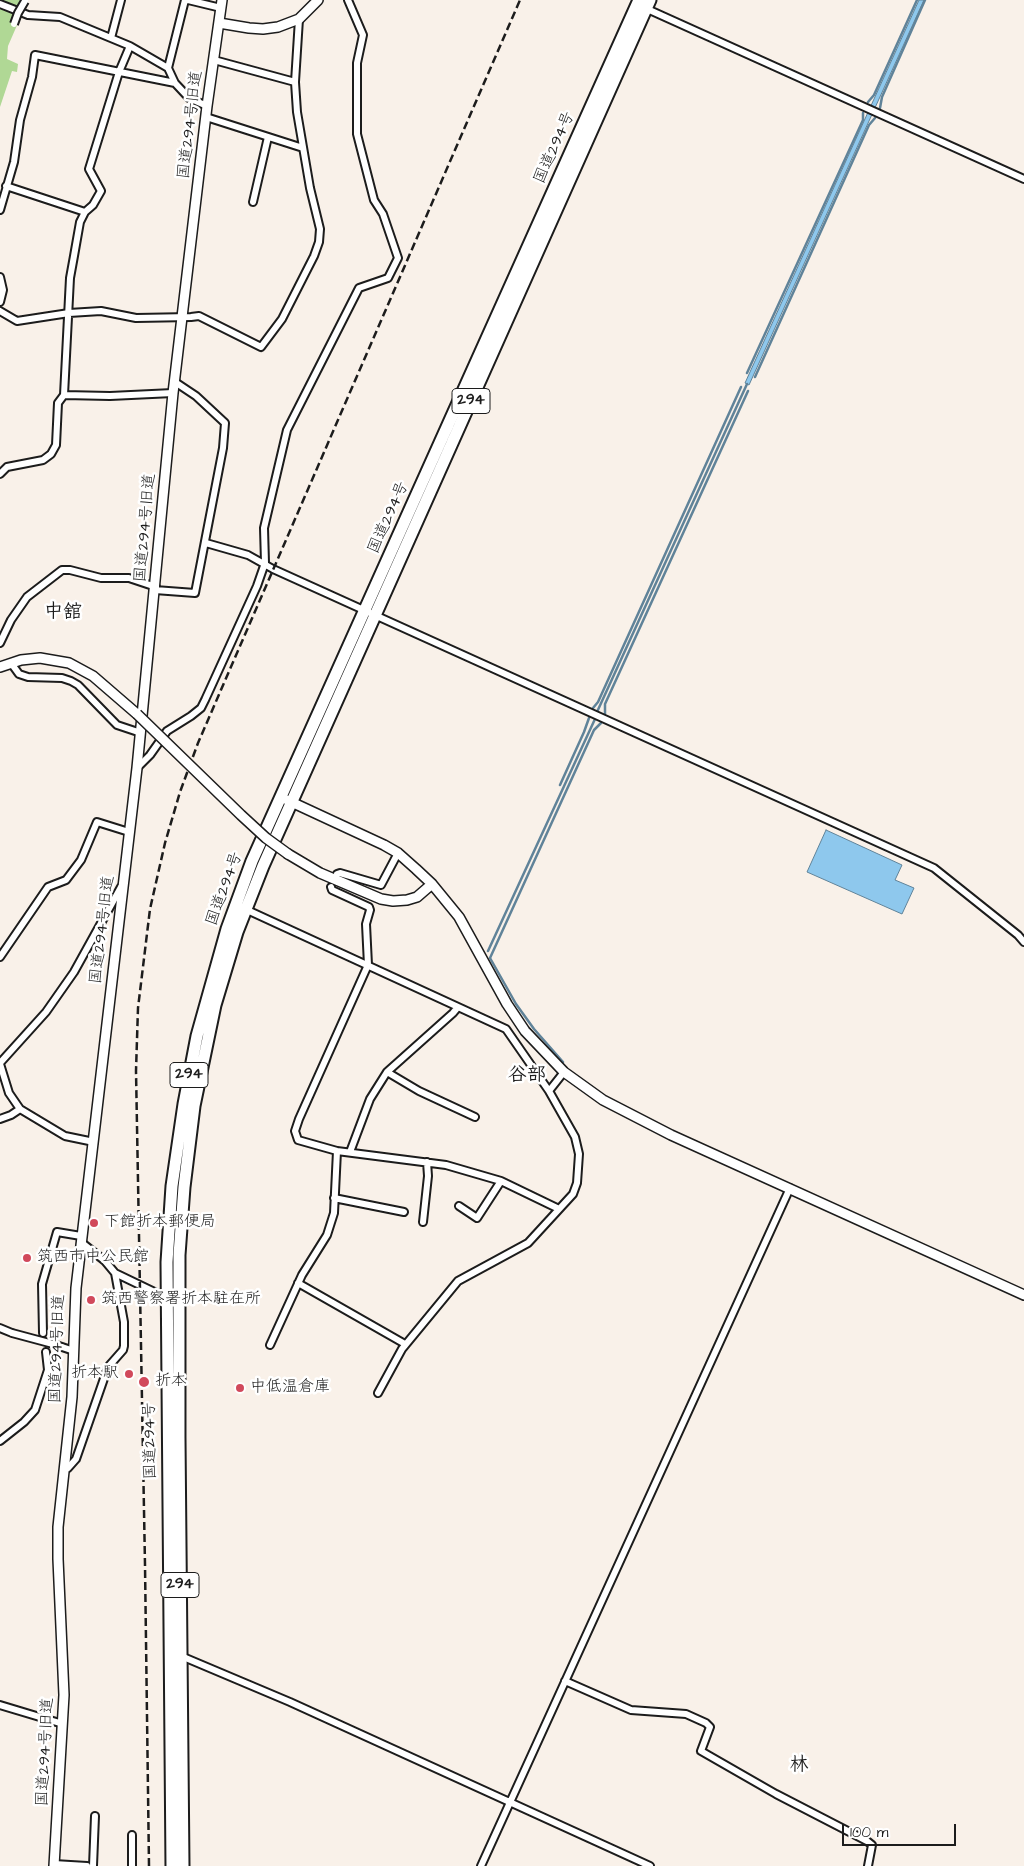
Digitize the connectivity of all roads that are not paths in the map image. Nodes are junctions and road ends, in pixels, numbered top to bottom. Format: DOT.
graph roads {
  1 [pos="121,0"];
  2 [pos="186,0"];
  3 [pos="318,0"];
  4 [pos="348,0"];
  5 [pos="25,1"];
  6 [pos="643,3"];
  7 [pos="0,4"];
  8 [pos="222,4"];
  9 [pos="299,19"];
  10 [pos="220,23"];
  11 [pos="14,24"];
  12 [pos="111,38"];
  13 [pos="130,46"];
  14 [pos="214,60"];
  15 [pos="168,68"];
  16 [pos="119,72"];
  17 [pos="174,82"];
  18 [pos="295,82"];
  19 [pos="207,106"];
  20 [pos="206,117"];
  21 [pos="268,137"];
  22 [pos="303,148"];
  23 [pos="1024,179"];
  24 [pos="6,186"];
  25 [pos="253,202"];
  26 [pos="0,210"];
  27 [pos="85,212"];
  28 [pos="0,278"];
  29 [pos="0,302"];
  30 [pos="0,311"];
  31 [pos="69,313"];
  32 [pos="182,317"];
  33 [pos="175,382"];
  34 [pos="174,393"];
  35 [pos="64,395"];
  36 [pos="0,474"];
  37 [pos="206,543"];
  38 [pos="265,564"];
  39 [pos="156,588"];
  40 [pos="370,612"];
  41 [pos="0,643"];
  42 [pos="11,663"];
  43 [pos="0,667"];
  44 [pos="141,733"];
  45 [pos="137,768"];
  46 [pos="286,800"];
  47 [pos="129,832"];
  48 [pos="398,853"];
  49 [pos="337,874"];
  50 [pos="124,882"];
  51 [pos="432,884"];
  52 [pos="332,887"];
  53 [pos="245,909"];
  54 [pos="1024,942"];
  55 [pos="0,957"];
  56 [pos="368,965"];
  57 [pos="458,1007"];
  58 [pos="0,1063"];
  59 [pos="387,1072"];
  60 [pos="564,1072"];
  61 [pos="549,1092"];
  62 [pos="20,1109"];
  63 [pos="475,1117"];
  64 [pos="0,1119"];
  65 [pos="94,1142"];
  66 [pos="337,1150"];
  67 [pos="350,1152"];
  68 [pos="427,1162"];
  69 [pos="501,1181"];
  70 [pos="790,1188"];
  71 [pos="334,1198"];
  72 [pos="459,1206"];
  73 [pos="560,1209"];
  74 [pos="404,1212"];
  75 [pos="423,1222"];
  76 [pos="81,1239"];
  77 [pos="115,1273"];
  78 [pos="298,1283"];
  79 [pos="1024,1295"];
  80 [pos="166,1298"];
  81 [pos="178,1303"];
  82 [pos="0,1328"];
  83 [pos="43,1333"];
  84 [pos="270,1344"];
  85 [pos="405,1344"];
  86 [pos="74,1351"];
  87 [pos="46,1352"];
  88 [pos="378,1394"];
  89 [pos="0,1441"];
  90 [pos="64,1470"];
  91 [pos="181,1656"];
  92 [pos="565,1680"];
  93 [pos="0,1706"];
  94 [pos="63,1724"];
  95 [pos="509,1803"];
  96 [pos="95,1816"];
  97 [pos="132,1835"];
  98 [pos="54,1865"];
  99 [pos="87,1866"];
  100 [pos="93,1866"];
  101 [pos="132,1866"];
  102 [pos="172,1866"];
  103 [pos="184,1866"];
  104 [pos="481,1866"];
  105 [pos="650,1866"];
  106 [pos="868,1866"];
  1 -- 12 [label="street"];
  2 -- 8 [label="street"];
  2 -- 15 [label="street"];
  3 -- 9 [label="street"];
  4 -- 38 [label="street"];
  5 -- 11 [label="street, bridge"];
  6 -- 23 [label="street"];
  6 -- 40 [label="highway, 国道294号 / 294"];
  7 -- 12 [label="street"];
  8 -- 10 [label="street, 国道294号旧道"];
  9 -- 10 [label="street"];
  9 -- 18 [label="street"];
  10 -- 14 [label="street, 国道294号旧道"];
  12 -- 13 [label="street"];
  13 -- 15 [label="street"];
  13 -- 16 [label="street"];
  14 -- 18 [label="street"];
  14 -- 19 [label="street, 国道294号旧道"];
  15 -- 17 [label="street"];
  16 -- 17 [label="street"];
  16 -- 24 [label="street"];
  16 -- 27 [label="street"];
  17 -- 19 [label="street"];
  18 -- 22 [label="street"];
  19 -- 20 [label="street, 国道294号旧道"];
  20 -- 21 [label="street"];
  20 -- 32 [label="street, 国道294号旧道"];
  21 -- 22 [label="street"];
  21 -- 25 [label="street"];
  22 -- 32 [label="street"];
  24 -- 26 [label="street"];
  24 -- 27 [label="street"];
  27 -- 31 [label="street"];
  28 -- 29 [label="street"];
  30 -- 31 [label="street"];
  31 -- 32 [label="street"];
  31 -- 35 [label="street"];
  32 -- 33 [label="street, 国道294号旧道"];
  33 -- 34 [label="street, 国道294号旧道"];
  33 -- 37 [label="street"];
  34 -- 35 [label="street"];
  34 -- 39 [label="street, 国道294号旧道"];
  35 -- 36 [label="street"];
  37 -- 38 [label="street"];
  37 -- 39 [label="street"];
  38 -- 40 [label="street"];
  38 -- 45 [label="street"];
  39 -- 41 [label="street"];
  39 -- 44 [label="street, 国道294号旧道"];
  40 -- 46 [label="highway, 国道294号 / 294"];
  40 -- 54 [label="street"];
  42 -- 43 [label="street"];
  42 -- 44 [label="street"];
  42 -- 51 [label="street, bridge"];
  44 -- 45 [label="street, 国道294号旧道"];
  45 -- 47 [label="street, 国道294号旧道"];
  46 -- 48 [label="street"];
  46 -- 53 [label="highway, 国道294号 / 294"];
  46 -- 80 [label="highway, 国道294号 / 294"];
  47 -- 50 [label="street, 国道294号旧道"];
  47 -- 55 [label="street"];
  48 -- 49 [label="street"];
  48 -- 51 [label="street"];
  50 -- 58 [label="street"];
  50 -- 65 [label="street, 国道294号旧道"];
  51 -- 60 [label="street"];
  52 -- 56 [label="street"];
  53 -- 56 [label="street"];
  53 -- 81 [label="highway, 国道294号 / 294"];
  56 -- 57 [label="street"];
  56 -- 66 [label="street"];
  57 -- 59 [label="street"];
  57 -- 61 [label="street"];
  58 -- 62 [label="street"];
  59 -- 63 [label="street"];
  59 -- 67 [label="street"];
  60 -- 61 [label="street"];
  60 -- 70 [label="street"];
  61 -- 73 [label="street"];
  62 -- 64 [label="street"];
  62 -- 65 [label="street"];
  65 -- 76 [label="street, 国道294号旧道"];
  66 -- 67 [label="street"];
  66 -- 71 [label="street"];
  67 -- 68 [label="street"];
  68 -- 69 [label="street"];
  68 -- 75 [label="street"];
  69 -- 72 [label="street"];
  69 -- 73 [label="street"];
  70 -- 79 [label="street"];
  70 -- 92 [label="street"];
  71 -- 74 [label="street"];
  71 -- 78 [label="street"];
  73 -- 85 [label="street"];
  76 -- 77 [label="street"];
  76 -- 83 [label="street"];
  76 -- 86 [label="street, 国道294号旧道"];
  77 -- 80 [label="street"];
  77 -- 90 [label="street"];
  78 -- 84 [label="street"];
  78 -- 85 [label="street"];
  80 -- 81 [label="street"];
  80 -- 102 [label="highway, 国道294号 / 294"];
  81 -- 91 [label="highway, 国道294号 / 294"];
  82 -- 86 [label="street, bridge"];
  85 -- 88 [label="street"];
  86 -- 90 [label="street, 国道294号旧道"];
  87 -- 89 [label="street"];
  90 -- 94 [label="street, 国道294号旧道"];
  91 -- 95 [label="street"];
  91 -- 103 [label="highway, 国道294号 / 294"];
  92 -- 95 [label="street"];
  92 -- 106 [label="street"];
  93 -- 94 [label="street"];
  94 -- 98 [label="street, 国道294号旧道"];
  95 -- 104 [label="street"];
  95 -- 105 [label="street"];
  96 -- 100 [label="street"];
  97 -- 101 [label="street"];
  98 -- 99 [label="street"];
}
